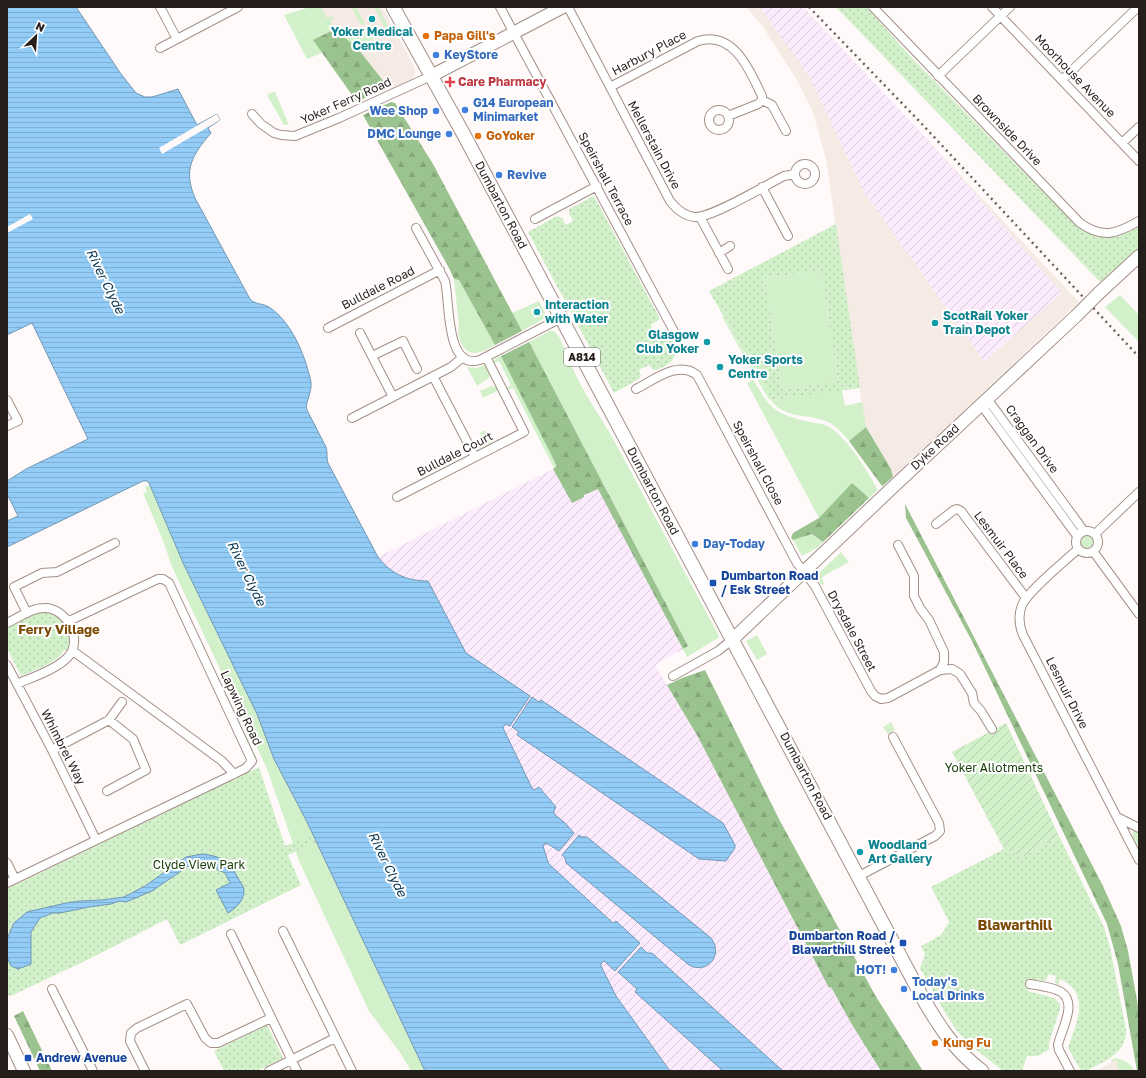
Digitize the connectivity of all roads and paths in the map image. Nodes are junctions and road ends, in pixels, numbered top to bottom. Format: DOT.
graph roads {
  1 [pos="160,7"];
  2 [pos="238,7"];
  3 [pos="393,7"];
  4 [pos="500,7"];
  5 [pos="563,7"];
  6 [pos="568,7"];
  7 [pos="873,7"];
  8 [pos="992,7"];
  9 [pos="1010,7"];
  10 [pos="1138,7"];
  11 [pos="1001,16"];
  12 [pos="514,33"];
  13 [pos="177,39"];
  14 [pos="160,48"];
  15 [pos="431,76"];
  16 [pos="938,76"];
  17 [pos="1062,80"];
  18 [pos="610,87"];
  19 [pos="762,100"];
  20 [pos="252,114"];
  21 [pos="728,116"];
  22 [pos="1139,127"];
  23 [pos="786,131"];
  24 [pos="1122,143"];
  25 [pos="1139,161"];
  26 [pos="795,174"];
  27 [pos="597,186"];
  28 [pos="762,187"];
  29 [pos="700,217"];
  30 [pos="535,219"];
  31 [pos="1139,221"];
  32 [pos="416,228"];
  33 [pos="788,236"];
  34 [pos="730,246"];
  35 [pos="719,253"];
  36 [pos="1139,256"];
  37 [pos="728,269"];
  38 [pos="440,270"];
  39 [pos="561,318"];
  40 [pos="328,328"];
  41 [pos="360,333"];
  42 [pos="677,337"];
  43 [pos="372,356"];
  44 [pos="463,357"];
  45 [pos="486,357"];
  46 [pos="417,369"];
  47 [pos="433,376"];
  48 [pos="636,389"];
  49 [pos="393,396"];
  50 [pos="7,400"];
  51 [pos="983,402"];
  52 [pos="352,418"];
  53 [pos="7,426"];
  54 [pos="475,457"];
  55 [pos="1139,492"];
  56 [pos="397,497"];
  57 [pos="936,524"];
  58 [pos="1084,530"];
  59 [pos="1095,534"];
  60 [pos="1077,536"];
  61 [pos="115,543"];
  62 [pos="898,545"];
  63 [pos="1078,549"];
  64 [pos="1093,551"];
  65 [pos="804,571"];
  66 [pos="1026,598"];
  67 [pos="27,613"];
  68 [pos="1139,614"];
  69 [pos="69,621"];
  70 [pos="7,623"];
  71 [pos="733,639"];
  72 [pos="73,651"];
  73 [pos="7,665"];
  74 [pos="940,670"];
  75 [pos="673,676"];
  76 [pos="17,684"];
  77 [pos="122,702"];
  78 [pos="109,720"];
  79 [pos="992,728"];
  80 [pos="893,738"];
  81 [pos="52,750"];
  82 [pos="234,774"];
  83 [pos="107,791"];
  84 [pos="1117,816"];
  85 [pos="1139,828"];
  86 [pos="96,840"];
  87 [pos="1139,860"];
  88 [pos="7,863"];
  89 [pos="859,876"];
  90 [pos="11,881"];
  91 [pos="283,931"];
  92 [pos="231,934"];
  93 [pos="1030,984"];
  94 [pos="52,989"];
  95 [pos="272,1018"];
  96 [pos="7,1035"];
  97 [pos="335,1038"];
  98 [pos="292,1060"];
  99 [pos="24,1071"];
  100 [pos="92,1071"];
  101 [pos="145,1071"];
  102 [pos="269,1071"];
  103 [pos="297,1071"];
  104 [pos="352,1071"];
  105 [pos="982,1071"];
  106 [pos="1070,1071"];
  1 -- 13 [label="street"];
  2 -- 13 [label="street"];
  3 -- 15 [label="main road, Dumbarton Road / A814"];
  4 -- 12 [label="street, Speirshall Terrace"];
  5 -- 12 [label="street"];
  6 -- 18 [label="street, Mellerstain Drive"];
  7 -- 16 [label="street, Brownside Drive"];
  8 -- 11 [label="street, Moorhouse Avenue"];
  9 -- 11 [label="street"];
  10 -- 17 [label="street"];
  11 -- 16 [label="street"];
  11 -- 17 [label="street, Moorhouse Avenue"];
  12 -- 15 [label="street"];
  12 -- 27 [label="street, Speirshall Terrace"];
  13 -- 14 [label="street"];
  15 -- 20 [label="street, Yoker Ferry Road"];
  15 -- 39 [label="main road, Dumbarton Road / A814"];
  16 -- 31 [label="street, Brownside Drive"];
  17 -- 24 [label="street, Moorhouse Avenue"];
  18 -- 19 [label="street, Harbury Place"];
  18 -- 29 [label="street, Mellerstain Drive"];
  19 -- 21 [label="street"];
  19 -- 23 [label="street, Harbury Place"];
  22 -- 24 [label="street"];
  24 -- 25 [label="street, Moorhouse Avenue"];
  26 -- 28 [label="street"];
  27 -- 30 [label="street"];
  27 -- 42 [label="street, Speirshall Terrace"];
  28 -- 29 [label="street"];
  28 -- 33 [label="street"];
  29 -- 35 [label="street"];
  32 -- 38 [label="street"];
  34 -- 35 [label="street"];
  35 -- 37 [label="street"];
  36 -- 51 [label="street, Dyke Road, bridge"];
  38 -- 40 [label="street, Bulldale Road"];
  38 -- 44 [label="street"];
  39 -- 45 [label="street"];
  39 -- 71 [label="main road, Dumbarton Road / A814"];
  41 -- 43 [label="street"];
  43 -- 46 [label="street"];
  43 -- 49 [label="street"];
  44 -- 45 [label="street"];
  44 -- 47 [label="street"];
  45 -- 54 [label="street, Bulldale Court"];
  47 -- 49 [label="street"];
  47 -- 54 [label="street"];
  48 -- 65 [label="street, Speirshall Close"];
  49 -- 52 [label="street"];
  50 -- 53 [label="street"];
  51 -- 58 [label="street, Craggan Drive"];
  51 -- 60 [label="street, Craggan Drive"];
  51 -- 65 [label="street, Dyke Road"];
  54 -- 56 [label="street, Bulldale Court"];
  55 -- 59 [label="street"];
  57 -- 66 [label="street, Lesmuir Place"];
  58 -- 59 [label="street"];
  58 -- 60 [label="street"];
  59 -- 64 [label="street"];
  60 -- 63 [label="street"];
  61 -- 67 [label="street"];
  62 -- 74 [label="street"];
  63 -- 64 [label="street"];
  63 -- 66 [label="street, Lesmuir Drive"];
  64 -- 68 [label="street"];
  65 -- 71 [label="street, Dyke Road"];
  65 -- 74 [label="street, Drysdale Street"];
  66 -- 84 [label="street, Lesmuir Drive"];
  67 -- 69 [label="street"];
  67 -- 70 [label="street"];
  69 -- 72 [label="street"];
  69 -- 82 [label="street, Lapwing Road"];
  71 -- 75 [label="street"];
  71 -- 89 [label="main road, Dumbarton Road / A814"];
  72 -- 76 [label="street"];
  72 -- 82 [label="street"];
  73 -- 76 [label="street, Whimbrel Way"];
  74 -- 79 [label="street"];
  76 -- 81 [label="street, Whimbrel Way"];
  77 -- 78 [label="street"];
  78 -- 81 [label="street"];
  78 -- 83 [label="street"];
  80 -- 89 [label="street"];
  81 -- 86 [label="street, Whimbrel Way"];
  82 -- 86 [label="street, Lapwing Road"];
  84 -- 85 [label="street"];
  84 -- 87 [label="street, Lesmuir Drive"];
  86 -- 90 [label="street, Lapwing Road"];
  88 -- 90 [label="street"];
  89 -- 105 [label="main road, Dumbarton Road / A814"];
  91 -- 97 [label="street"];
  92 -- 95 [label="street"];
  93 -- 106 [label="street"];
  94 -- 100 [label="street"];
  95 -- 98 [label="street"];
  95 -- 101 [label="street"];
  96 -- 99 [label="street"];
  97 -- 98 [label="street"];
  97 -- 104 [label="street"];
  98 -- 102 [label="street"];
  98 -- 103 [label="street"];
}
